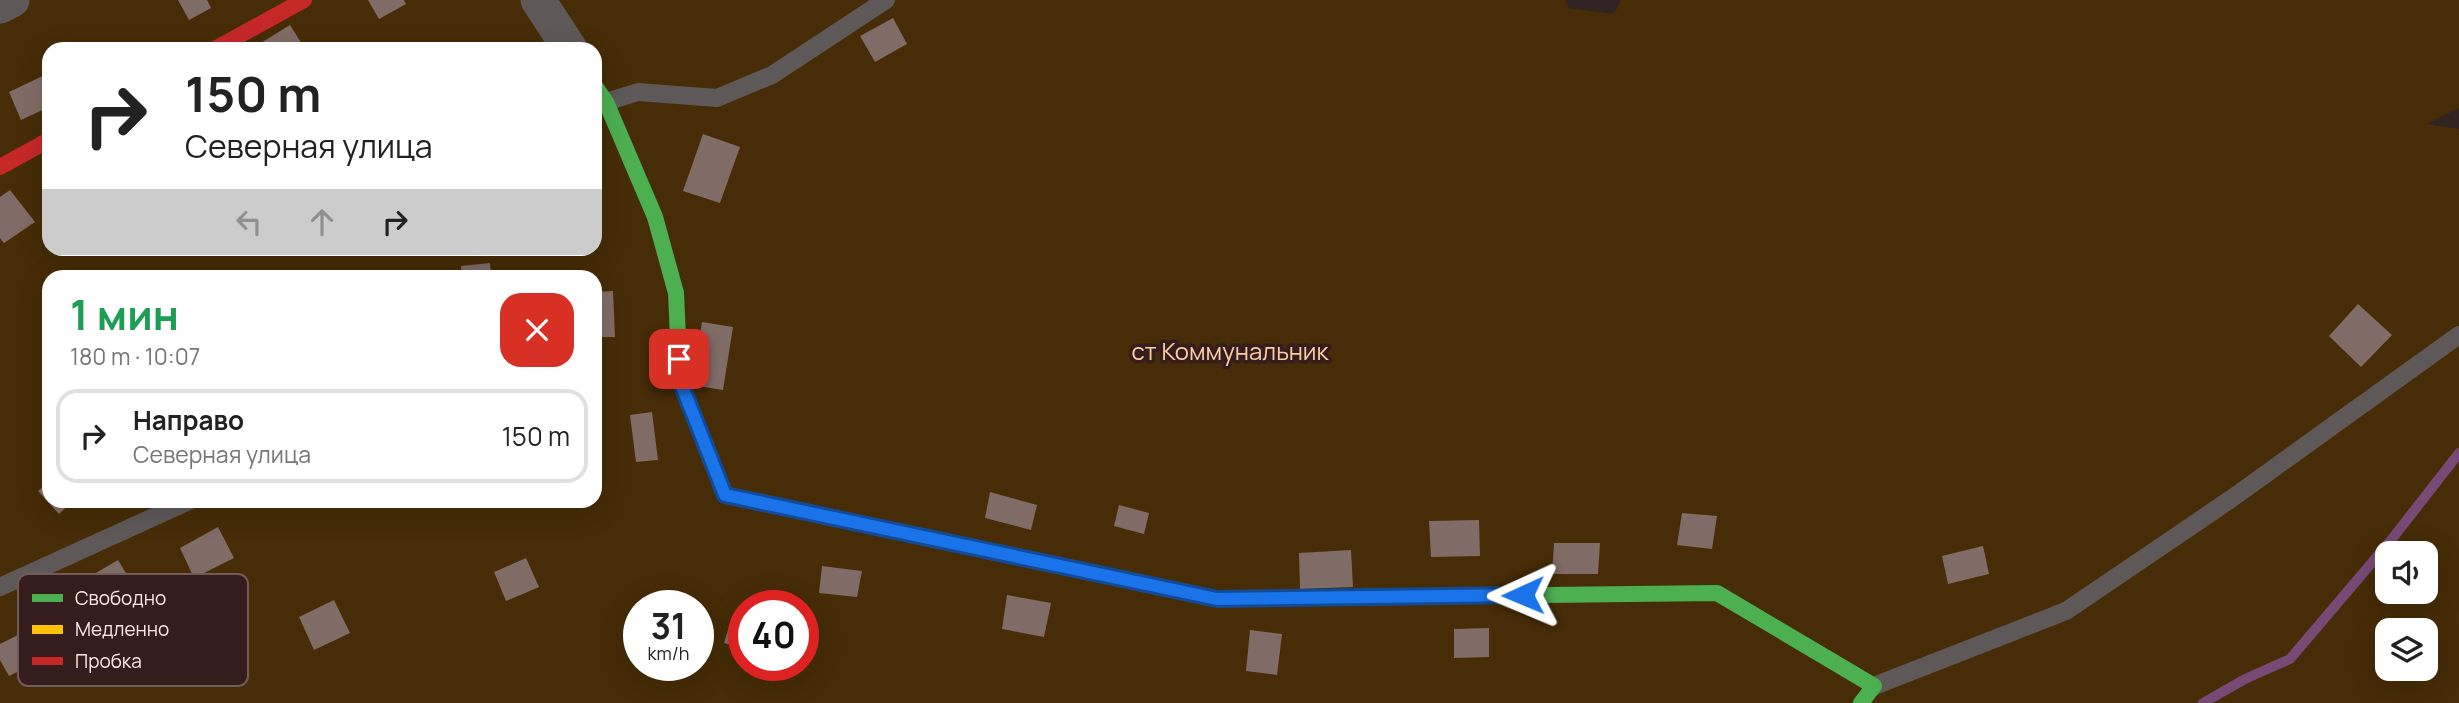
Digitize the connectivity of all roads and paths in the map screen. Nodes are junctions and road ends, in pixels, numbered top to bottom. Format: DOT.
graph roads {
  1 [pos="12,0"];
  2 [pos="304,0"];
  3 [pos="538,0"];
  4 [pos="886,0"];
  5 [pos="0,6"];
  6 [pos="228,42"];
  7 [pos="565,42"];
  8 [pos="602,96"];
  9 [pos="606,102"];
  10 [pos="42,144"];
  11 [pos="0,167"];
  12 [pos="2459,335"];
  13 [pos="173,508"];
  14 [pos="29,574"];
  15 [pos="18,579"];
  16 [pos="0,587"];
  17 [pos="1874,686"];
  18 [pos="1861,703"];
  1 -- 5 [label="street"];
  2 -- 6 [label="street"];
  3 -- 7 [label="street"];
  4 -- 9 [label="lane"];
  8 -- 9 [label="street"];
  9 -- 17 [label="street"];
  10 -- 11 [label="street"];
  12 -- 17 [label="lane"];
  13 -- 14 [label="lane"];
  15 -- 16 [label="lane"];
  17 -- 18 [label="street"];
}
